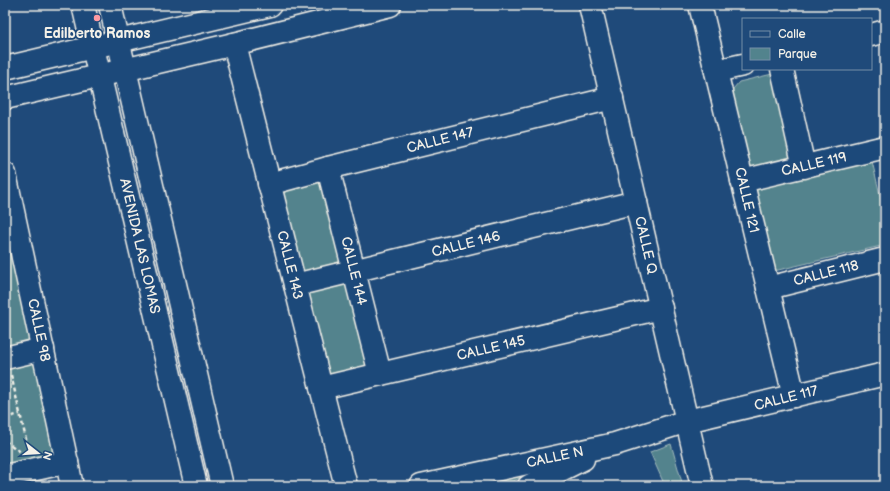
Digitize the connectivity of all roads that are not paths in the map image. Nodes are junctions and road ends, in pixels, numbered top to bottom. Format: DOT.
graph roads {
  1 [pos="84,5"];
  2 [pos="110,5"];
  3 [pos="270,5"];
  4 [pos="390,5"];
  5 [pos="590,5"];
  6 [pos="700,5"];
  7 [pos="885,31"];
  8 [pos="872,35"];
  9 [pos="118,41"];
  10 [pos="234,44"];
  11 [pos="93,47"];
  12 [pos="742,65"];
  13 [pos="5,68"];
  14 [pos="125,69"];
  15 [pos="782,70"];
  16 [pos="716,71"];
  17 [pos="100,75"];
  18 [pos="5,98"];
  19 [pos="612,98"];
  20 [pos="885,147"];
  21 [pos="804,167"];
  22 [pos="328,168"];
  23 [pos="5,174"];
  24 [pos="742,181"];
  25 [pos="270,184"];
  26 [pos="636,202"];
  27 [pos="13,249"];
  28 [pos="885,259"];
  29 [pos="354,271"];
  30 [pos="295,285"];
  31 [pos="768,288"];
  32 [pos="661,308"];
  33 [pos="43,349"];
  34 [pos="8,366"];
  35 [pos="380,374"];
  36 [pos="885,374"];
  37 [pos="321,388"];
  38 [pos="794,396"];
  39 [pos="687,421"];
  40 [pos="615,444"];
  41 [pos="67,462"];
  42 [pos="5,476"];
  43 [pos="72,486"];
  44 [pos="196,486"];
  45 [pos="222,486"];
  46 [pos="346,486"];
  47 [pos="421,486"];
  48 [pos="529,486"];
  49 [pos="702,486"];
  1 -- 11 [label="street, AVENIDA LAS LOMAS"];
  2 -- 9 [label="street, AVENIDA LAS LOMAS"];
  3 -- 9 [label="street"];
  4 -- 10 [label="street"];
  5 -- 19 [label="street, CALLE Q"];
  6 -- 16 [label="street, CALLE 121"];
  7 -- 8 [label="street"];
  9 -- 11 [label="street"];
  9 -- 14 [label="street, AVENIDA LAS LOMAS"];
  10 -- 14 [label="street"];
  10 -- 25 [label="street, CALLE 143"];
  11 -- 13 [label="street"];
  11 -- 17 [label="street, AVENIDA LAS LOMAS"];
  12 -- 16 [label="street"];
  14 -- 17 [label="street"];
  14 -- 45 [label="street, AVENIDA LAS LOMAS"];
  15 -- 21 [label="street"];
  16 -- 24 [label="street, CALLE 121"];
  17 -- 18 [label="street"];
  17 -- 44 [label="street, AVENIDA LAS LOMAS"];
  19 -- 22 [label="street, CALLE 147"];
  19 -- 26 [label="street, CALLE Q"];
  20 -- 21 [label="street, CALLE 119"];
  21 -- 24 [label="street, CALLE 119"];
  22 -- 25 [label="street, CALLE 147"];
  22 -- 29 [label="street, CALLE 144"];
  23 -- 27 [label="street, CALLE 98"];
  24 -- 31 [label="street, CALLE 121"];
  25 -- 30 [label="street, CALLE 143"];
  26 -- 29 [label="street, CALLE 146"];
  26 -- 32 [label="street, CALLE Q"];
  27 -- 33 [label="street, CALLE 98"];
  28 -- 31 [label="street, CALLE 118"];
  29 -- 30 [label="street, CALLE 146"];
  29 -- 35 [label="street, CALLE 144"];
  30 -- 37 [label="street, CALLE 143"];
  31 -- 38 [label="street, CALLE 121"];
  32 -- 35 [label="street, CALLE 145"];
  32 -- 39 [label="street, CALLE Q"];
  33 -- 34 [label="street"];
  33 -- 41 [label="street, CALLE 98"];
  35 -- 37 [label="street, CALLE 145"];
  36 -- 38 [label="street, CALLE 117"];
  37 -- 46 [label="street, CALLE 143"];
  38 -- 39 [label="street, CALLE 117"];
  39 -- 40 [label="street, CALLE N"];
  39 -- 49 [label="street, CALLE Q"];
  40 -- 47 [label="street, CALLE N"];
  40 -- 48 [label="street"];
  41 -- 42 [label="street"];
  41 -- 43 [label="street, CALLE 98"];
}
